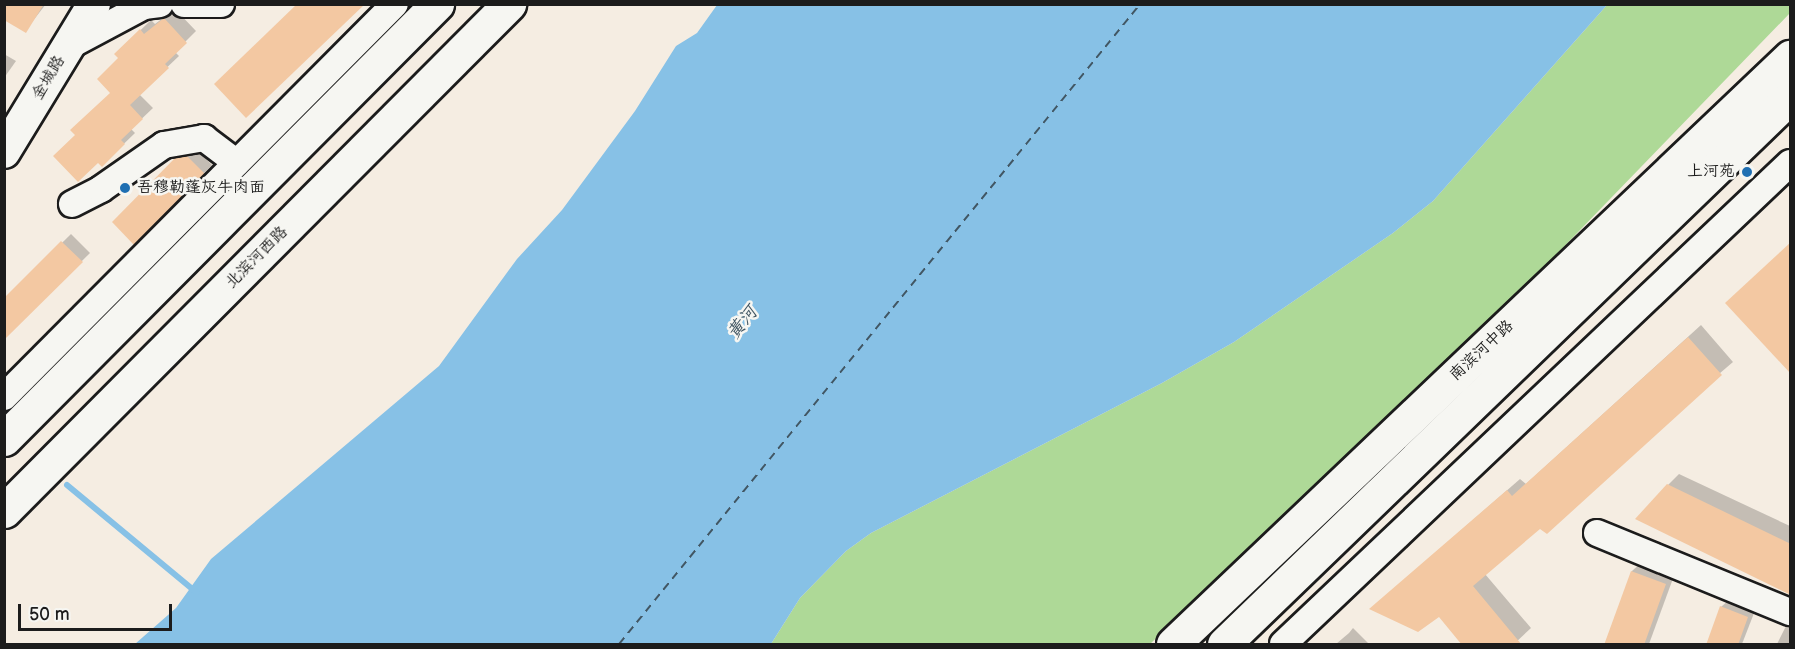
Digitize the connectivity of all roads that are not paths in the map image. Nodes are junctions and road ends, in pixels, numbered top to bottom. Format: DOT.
graph roads {
  1 [pos="94,4"];
  2 [pos="160,4"];
  3 [pos="184,4"];
  4 [pos="221,4"];
  5 [pos="395,4"];
  6 [pos="437,4"];
  7 [pos="509,4"];
  8 [pos="69,46"];
  9 [pos="1791,57"];
  10 [pos="1791,97"];
  11 [pos="4,152"];
  12 [pos="237,163"];
  13 [pos="1791,163"];
  14 [pos="72,204"];
  15 [pos="4,396"];
  16 [pos="4,439"];
  17 [pos="4,511"];
  18 [pos="1597,532"];
  19 [pos="1791,612"];
  20 [pos="1173,645"];
  21 [pos="1224,645"];
  22 [pos="1283,645"];
  1 -- 8 [label="street, 金城路"];
  2 -- 8 [label="street"];
  3 -- 4 [label="street"];
  5 -- 12 [label="street"];
  6 -- 16 [label="main road"];
  7 -- 17 [label="main road, 北滨河西路"];
  8 -- 11 [label="street, 金城路"];
  9 -- 20 [label="main road, 南滨河中路"];
  10 -- 21 [label="main road, 南滨河中路"];
  12 -- 14 [label="street"];
  12 -- 15 [label="street"];
  13 -- 22 [label="street"];
  18 -- 19 [label="street"];
}
